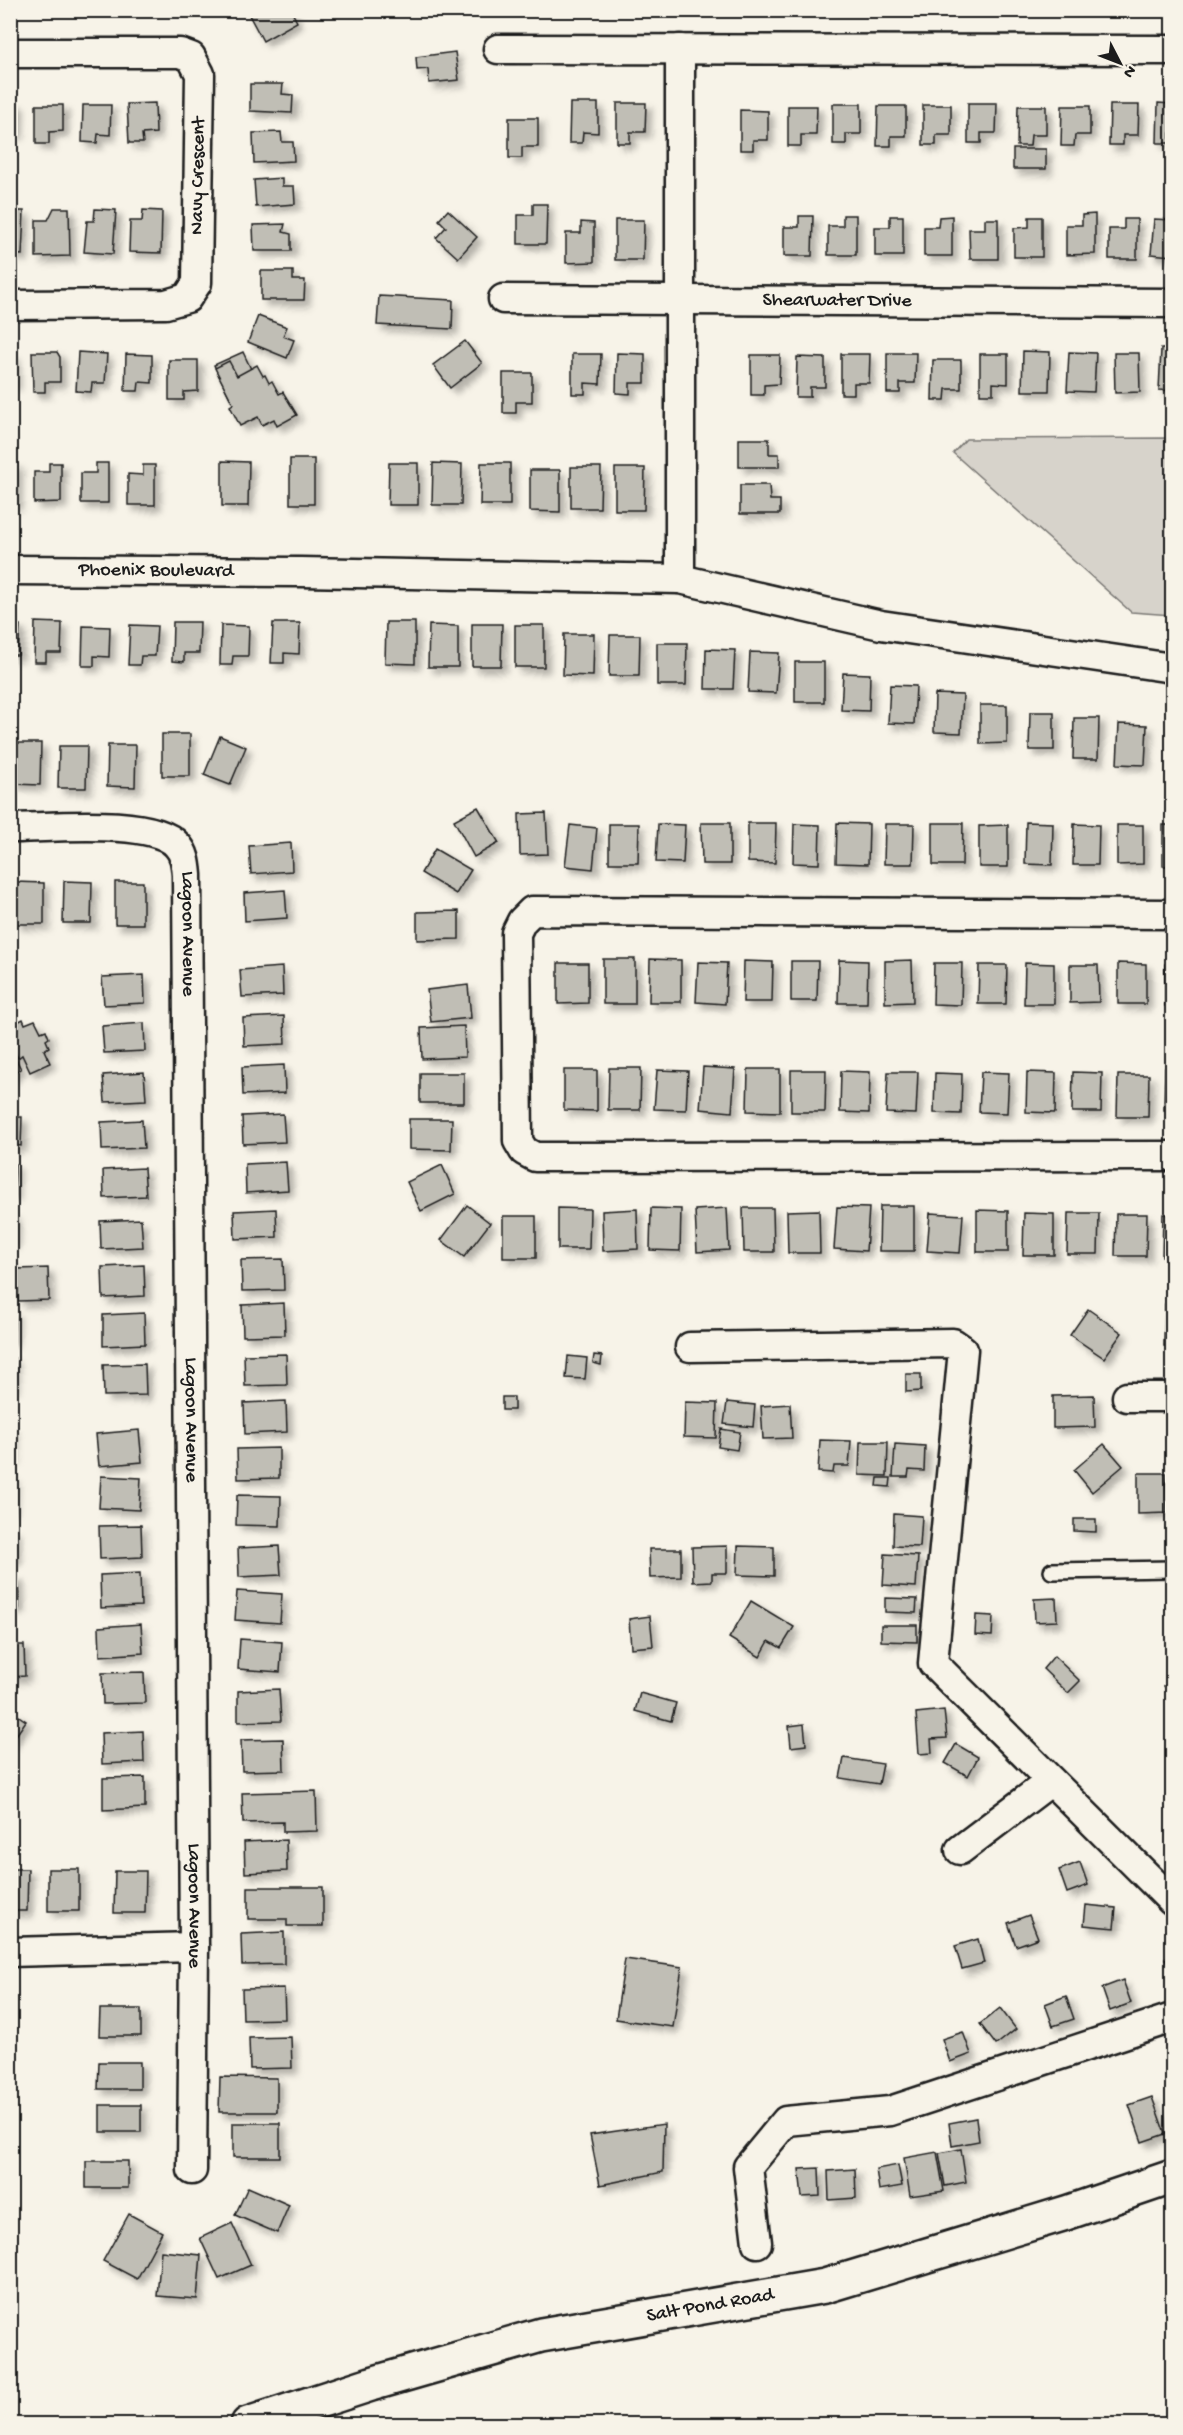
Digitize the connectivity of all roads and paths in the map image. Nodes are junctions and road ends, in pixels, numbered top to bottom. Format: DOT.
graph roads {
  1 [pos="498,49"];
  2 [pos="680,49"];
  3 [pos="1173,50"];
  4 [pos="10,53"];
  5 [pos="503,299"];
  6 [pos="680,300"];
  7 [pos="1173,303"];
  8 [pos="10,305"];
  9 [pos="10,570"];
  10 [pos="680,579"];
  11 [pos="1173,668"];
  12 [pos="10,828"];
  13 [pos="1173,914"];
  14 [pos="1173,1156"];
  15 [pos="690,1347"];
  16 [pos="1127,1397"];
  17 [pos="1173,1397"];
  18 [pos="1173,1569"];
  19 [pos="1052,1571"];
  20 [pos="1051,1781"];
  21 [pos="960,1850"];
  22 [pos="1173,1901"];
  23 [pos="194,1947"];
  24 [pos="10,1952"];
  25 [pos="1173,2018"];
  26 [pos="192,2170"];
  27 [pos="1173,2177"];
  28 [pos="757,2243"];
  29 [pos="248,2424"];
  1 -- 2 [label="street"];
  2 -- 3 [label="street"];
  2 -- 6 [label="street"];
  4 -- 8 [label="street, Navy Crescent"];
  5 -- 6 [label="street, Shearwater Drive"];
  6 -- 7 [label="street, Shearwater Drive"];
  6 -- 10 [label="street"];
  9 -- 10 [label="street, Phoenix Boulevard"];
  10 -- 11 [label="street, Phoenix Boulevard"];
  12 -- 23 [label="street, Lagoon Avenue"];
  13 -- 14 [label="street"];
  15 -- 20 [label="street"];
  16 -- 17 [label="street"];
  18 -- 19 [label="lane"];
  20 -- 21 [label="street"];
  20 -- 22 [label="street"];
  23 -- 24 [label="street"];
  23 -- 26 [label="street, Lagoon Avenue"];
  25 -- 28 [label="street"];
  27 -- 29 [label="street, Salt Pond Road"];
}
